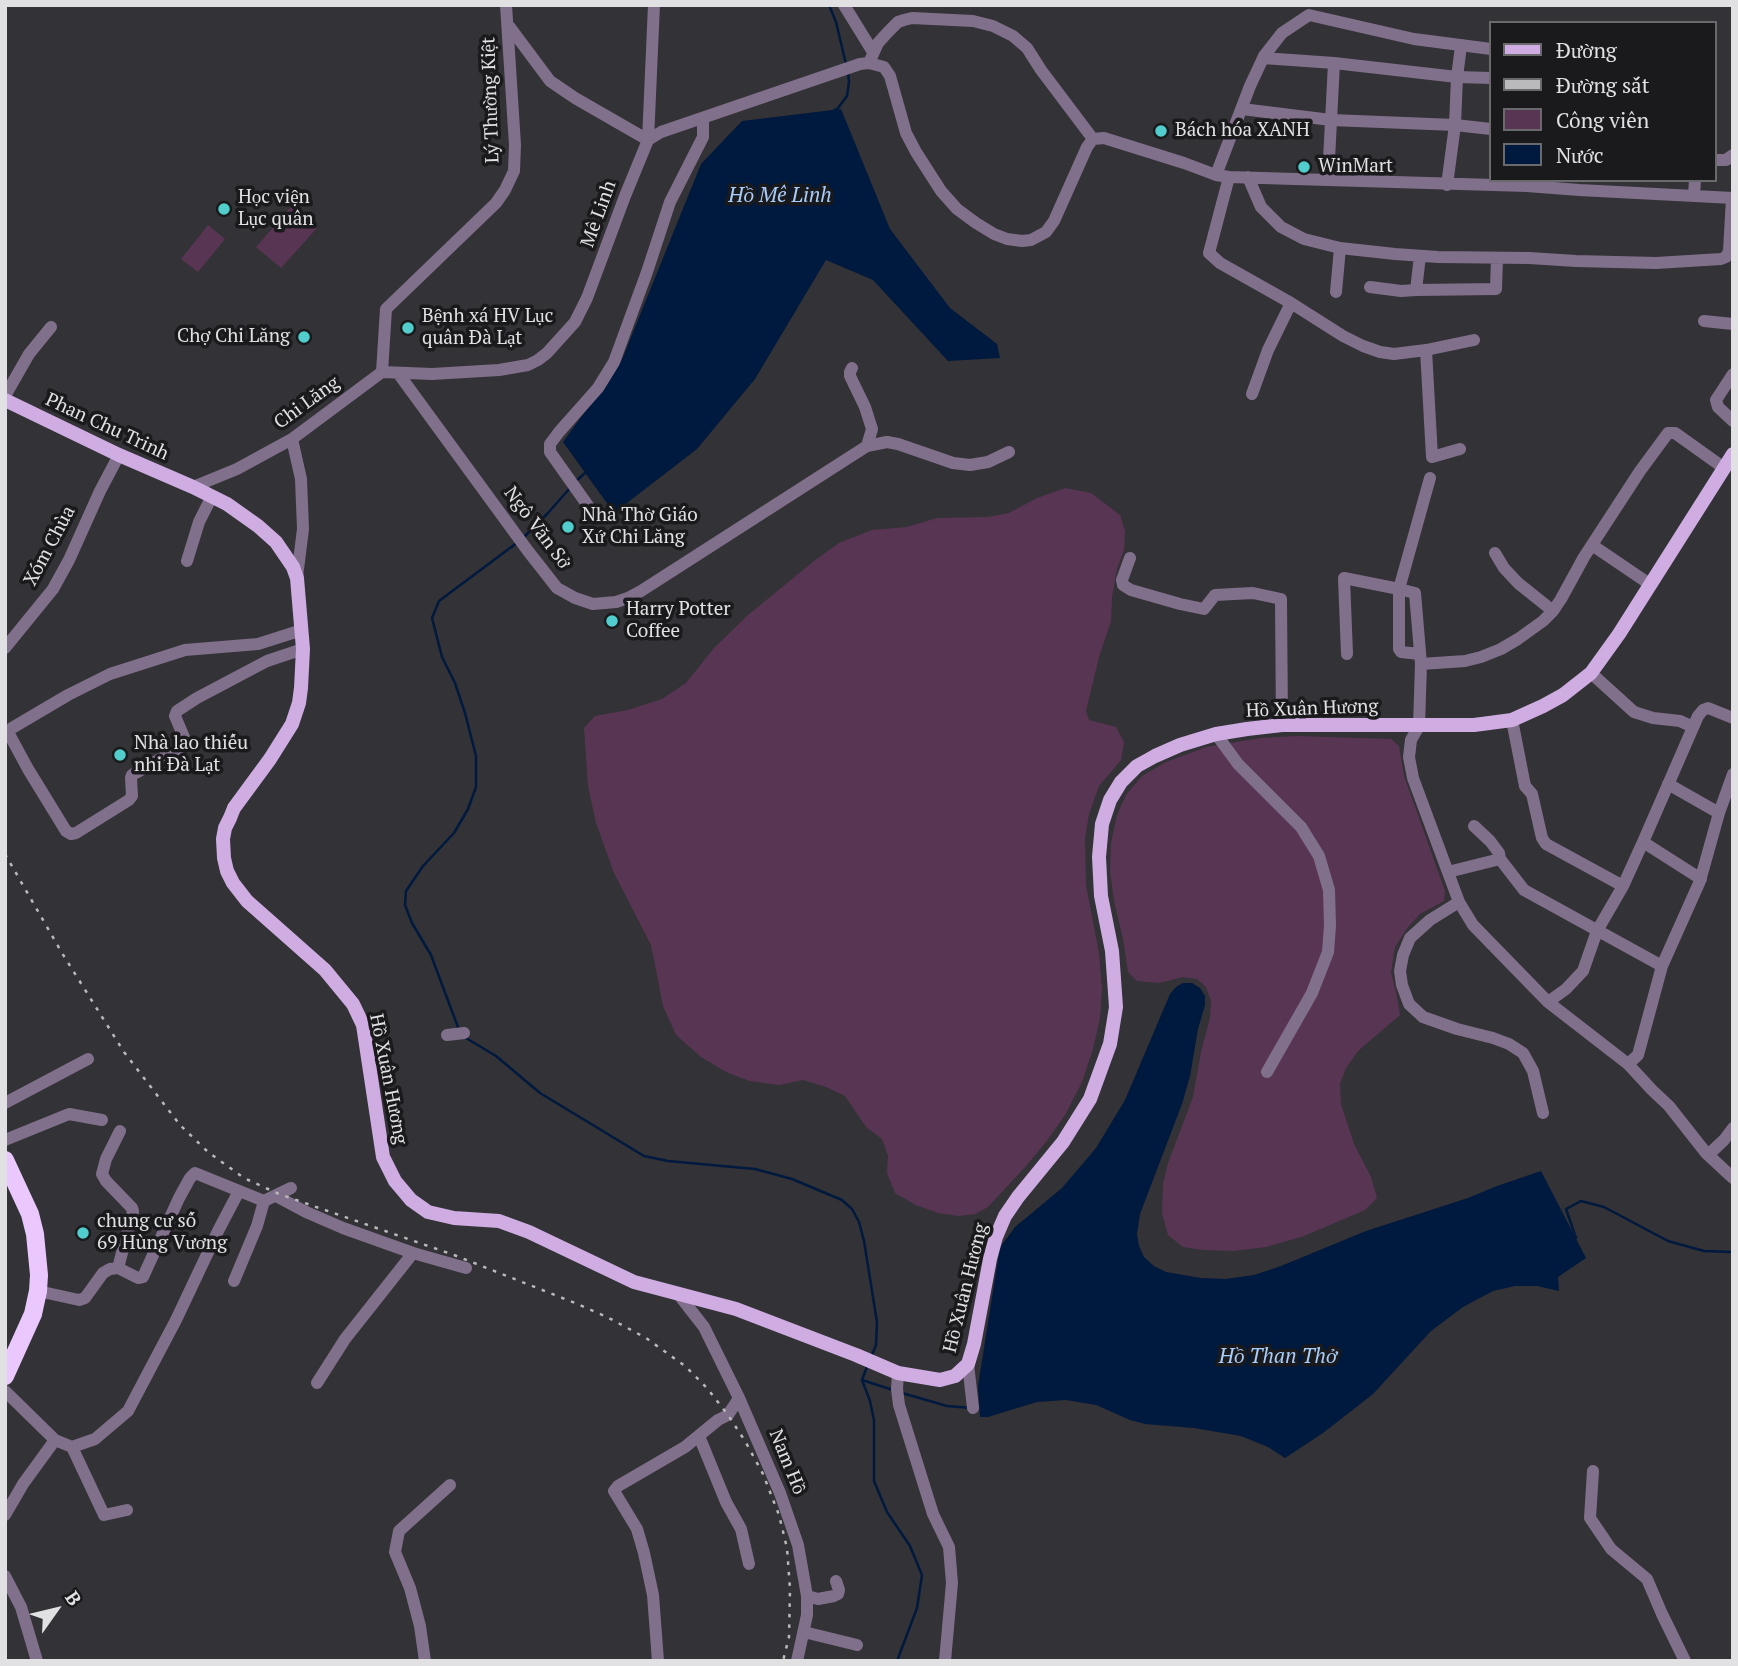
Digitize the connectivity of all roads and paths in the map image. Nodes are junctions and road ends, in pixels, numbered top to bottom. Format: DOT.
graph roads {
  1 [pos="506,5"];
  2 [pos="654,5"];
  3 [pos="844,5"];
  4 [pos="507,24"];
  5 [pos="1461,46"];
  6 [pos="1490,49"];
  7 [pos="1263,58"];
  8 [pos="867,60"];
  9 [pos="1335,63"];
  10 [pos="1457,77"];
  11 [pos="1490,78"];
  12 [pos="1242,108"];
  13 [pos="703,119"];
  14 [pos="1331,120"];
  15 [pos="1454,125"];
  16 [pos="1490,129"];
  17 [pos="1093,139"];
  18 [pos="648,140"];
  19 [pos="1733,155"];
  20 [pos="1717,160"];
  21 [pos="1222,176"];
  22 [pos="1248,177"];
  23 [pos="1328,179"];
  24 [pos="1695,182"];
  25 [pos="1527,183"];
  26 [pos="1447,185"];
  27 [pos="1694,196"];
  28 [pos="1732,198"];
  29 [pos="1340,248"];
  30 [pos="1420,256"];
  31 [pos="1497,257"];
  32 [pos="1370,287"];
  33 [pos="1416,290"];
  34 [pos="1336,292"];
  35 [pos="1291,303"];
  36 [pos="1704,321"];
  37 [pos="1733,324"];
  38 [pos="51,327"];
  39 [pos="1474,340"];
  40 [pos="1426,350"];
  41 [pos="852,368"];
  42 [pos="382,372"];
  43 [pos="398,373"];
  44 [pos="1733,374"];
  45 [pos="1252,394"];
  46 [pos="5,398"];
  47 [pos="1733,421"];
  48 [pos="292,439"];
  49 [pos="867,446"];
  50 [pos="1460,449"];
  51 [pos="1009,452"];
  52 [pos="1733,454"];
  53 [pos="119,455"];
  54 [pos="1724,468"];
  55 [pos="1430,478"];
  56 [pos="194,487"];
  57 [pos="212,496"];
  58 [pos="596,517"];
  59 [pos="1592,545"];
  60 [pos="1495,553"];
  61 [pos="1130,558"];
  62 [pos="187,561"];
  63 [pos="297,578"];
  64 [pos="1651,585"];
  65 [pos="1399,589"];
  66 [pos="1553,611"];
  67 [pos="302,630"];
  68 [pos="5,648"];
  69 [pos="303,649"];
  70 [pos="1347,654"];
  71 [pos="1421,659"];
  72 [pos="1591,673"];
  73 [pos="1733,718"];
  74 [pos="1512,720"];
  75 [pos="1282,726"];
  76 [pos="1419,726"];
  77 [pos="1693,727"];
  78 [pos="1216,734"];
  79 [pos="1733,774"];
  80 [pos="1668,784"];
  81 [pos="1719,813"];
  82 [pos="1474,826"];
  83 [pos="1643,842"];
  84 [pos="1500,859"];
  85 [pos="1448,872"];
  86 [pos="1701,878"];
  87 [pos="1623,886"];
  88 [pos="1459,902"];
  89 [pos="1597,931"];
  90 [pos="1662,966"];
  91 [pos="1548,1002"];
  92 [pos="464,1033"];
  93 [pos="447,1035"];
  94 [pos="88,1059"];
  95 [pos="1628,1064"];
  96 [pos="1267,1072"];
  97 [pos="5,1103"];
  98 [pos="1543,1113"];
  99 [pos="102,1120"];
  100 [pos="1733,1128"];
  101 [pos="120,1131"];
  102 [pos="5,1140"];
  103 [pos="1708,1155"];
  104 [pos="5,1160"];
  105 [pos="1733,1178"];
  106 [pos="291,1188"];
  107 [pos="239,1191"];
  108 [pos="270,1198"];
  109 [pos="413,1253"];
  110 [pos="118,1268"];
  111 [pos="466,1268"];
  112 [pos="234,1281"];
  113 [pos="38,1291"];
  114 [pos="679,1295"];
  115 [pos="968,1364"];
  116 [pos="894,1371"];
  117 [pos="5,1376"];
  118 [pos="317,1383"];
  119 [pos="5,1391"];
  120 [pos="739,1398"];
  121 [pos="973,1408"];
  122 [pos="699,1436"];
  123 [pos="55,1440"];
  124 [pos="72,1447"];
  125 [pos="1593,1471"];
  126 [pos="450,1485"];
  127 [pos="127,1510"];
  128 [pos="5,1515"];
  129 [pos="749,1564"];
  130 [pos="5,1576"];
  131 [pos="836,1581"];
  132 [pos="807,1596"];
  133 [pos="804,1632"];
  134 [pos="857,1645"];
  135 [pos="37,1661"];
  136 [pos="425,1661"];
  137 [pos="658,1661"];
  138 [pos="797,1661"];
  139 [pos="945,1661"];
  140 [pos="1685,1661"];
  1 -- 4 [label="street, Lý Thường Kiệt"];
  2 -- 18 [label="street, Mê Linh"];
  3 -- 8 [label="street"];
  4 -- 18 [label="street"];
  4 -- 42 [label="street, Lý Thường Kiệt"];
  5 -- 6 [label="street"];
  5 -- 7 [label="street"];
  5 -- 10 [label="street"];
  7 -- 9 [label="street"];
  7 -- 12 [label="street"];
  8 -- 13 [label="street"];
  8 -- 17 [label="street"];
  8 -- 17 [label="street"];
  9 -- 10 [label="street"];
  9 -- 14 [label="street"];
  10 -- 11 [label="street"];
  10 -- 15 [label="street"];
  12 -- 14 [label="street"];
  12 -- 21 [label="street"];
  13 -- 18 [label="street"];
  13 -- 58 [label="street"];
  14 -- 15 [label="street"];
  14 -- 23 [label="street"];
  15 -- 16 [label="street"];
  15 -- 26 [label="street"];
  17 -- 21 [label="street"];
  18 -- 43 [label="street, Mê Linh"];
  19 -- 20 [label="street"];
  21 -- 22 [label="street"];
  21 -- 35 [label="street"];
  22 -- 23 [label="street"];
  22 -- 29 [label="street"];
  23 -- 26 [label="street"];
  24 -- 27 [label="street"];
  25 -- 26 [label="street"];
  25 -- 27 [label="street"];
  27 -- 28 [label="street"];
  28 -- 31 [label="street"];
  29 -- 30 [label="street"];
  29 -- 34 [label="street"];
  30 -- 31 [label="street"];
  30 -- 33 [label="street"];
  31 -- 33 [label="street"];
  32 -- 33 [label="street"];
  35 -- 40 [label="street"];
  35 -- 45 [label="street"];
  36 -- 37 [label="street"];
  38 -- 46 [label="street"];
  39 -- 40 [label="street"];
  40 -- 50 [label="street"];
  41 -- 49 [label="street"];
  42 -- 43 [label="street, Mê Linh"];
  42 -- 48 [label="street, Chi Lăng"];
  43 -- 49 [label="street, Ngô Văn Sở"];
  44 -- 47 [label="street"];
  46 -- 53 [label="main road, Phan Chu Trinh"];
  48 -- 56 [label="street, Chi Lăng"];
  48 -- 63 [label="street"];
  49 -- 51 [label="street"];
  52 -- 54 [label="main road, Hồ Xuân Hương"];
  53 -- 56 [label="main road, Phan Chu Trinh"];
  53 -- 68 [label="street, Xóm Chùa"];
  54 -- 59 [label="street"];
  54 -- 64 [label="main road, Hồ Xuân Hương"];
  55 -- 65 [label="street"];
  56 -- 57 [label="main road, Hồ Xuân Hương"];
  57 -- 62 [label="street"];
  57 -- 63 [label="main road, Hồ Xuân Hương"];
  59 -- 64 [label="street"];
  59 -- 66 [label="street"];
  60 -- 66 [label="street"];
  61 -- 75 [label="street"];
  63 -- 67 [label="main road, Hồ Xuân Hương"];
  64 -- 72 [label="main road, Hồ Xuân Hương"];
  65 -- 70 [label="street"];
  65 -- 71 [label="street"];
  65 -- 71 [label="street"];
  66 -- 71 [label="street"];
  67 -- 69 [label="main road, Hồ Xuân Hương"];
  67 -- 69 [label="street"];
  69 -- 114 [label="main road, Hồ Xuân Hương"];
  71 -- 76 [label="street"];
  72 -- 74 [label="main road, Hồ Xuân Hương"];
  72 -- 77 [label="street"];
  73 -- 77 [label="street"];
  74 -- 76 [label="main road, Hồ Xuân Hương"];
  74 -- 87 [label="street"];
  75 -- 76 [label="main road, Hồ Xuân Hương"];
  75 -- 78 [label="main road, Hồ Xuân Hương"];
  76 -- 85 [label="street"];
  77 -- 80 [label="street"];
  78 -- 96 [label="street"];
  78 -- 115 [label="main road, Hồ Xuân Hương"];
  79 -- 81 [label="street"];
  80 -- 81 [label="street"];
  80 -- 83 [label="street"];
  81 -- 86 [label="street"];
  82 -- 84 [label="street"];
  83 -- 86 [label="street"];
  83 -- 87 [label="street"];
  84 -- 85 [label="street"];
  84 -- 89 [label="street"];
  85 -- 88 [label="street"];
  86 -- 90 [label="street"];
  87 -- 89 [label="street"];
  88 -- 91 [label="street"];
  88 -- 98 [label="street"];
  89 -- 90 [label="street"];
  89 -- 91 [label="street"];
  90 -- 95 [label="street"];
  91 -- 95 [label="street"];
  92 -- 93 [label="street"];
  94 -- 97 [label="street"];
  95 -- 103 [label="street"];
  99 -- 102 [label="street"];
  100 -- 103 [label="street"];
  101 -- 110 [label="street"];
  103 -- 105 [label="street"];
  104 -- 113 [label="highway"];
  106 -- 108 [label="street"];
  107 -- 108 [label="street"];
  107 -- 110 [label="street"];
  107 -- 124 [label="street"];
  108 -- 109 [label="street"];
  108 -- 112 [label="street"];
  109 -- 111 [label="street"];
  109 -- 118 [label="street"];
  110 -- 113 [label="street"];
  113 -- 117 [label="highway"];
  114 -- 116 [label="main road, Hồ Xuân Hương"];
  114 -- 120 [label="street, Nam Hồ"];
  115 -- 116 [label="main road, Hồ Xuân Hương"];
  115 -- 121 [label="street"];
  116 -- 139 [label="street"];
  119 -- 123 [label="street"];
  120 -- 122 [label="street"];
  120 -- 132 [label="street, Nam Hồ"];
  122 -- 129 [label="street"];
  122 -- 137 [label="street"];
  123 -- 124 [label="street"];
  123 -- 128 [label="street"];
  124 -- 127 [label="street"];
  125 -- 140 [label="street"];
  126 -- 136 [label="street"];
  130 -- 135 [label="street"];
  131 -- 132 [label="street"];
  132 -- 133 [label="street, Nam Hồ"];
  133 -- 134 [label="street"];
  133 -- 138 [label="street, Nam Hồ"];
}
